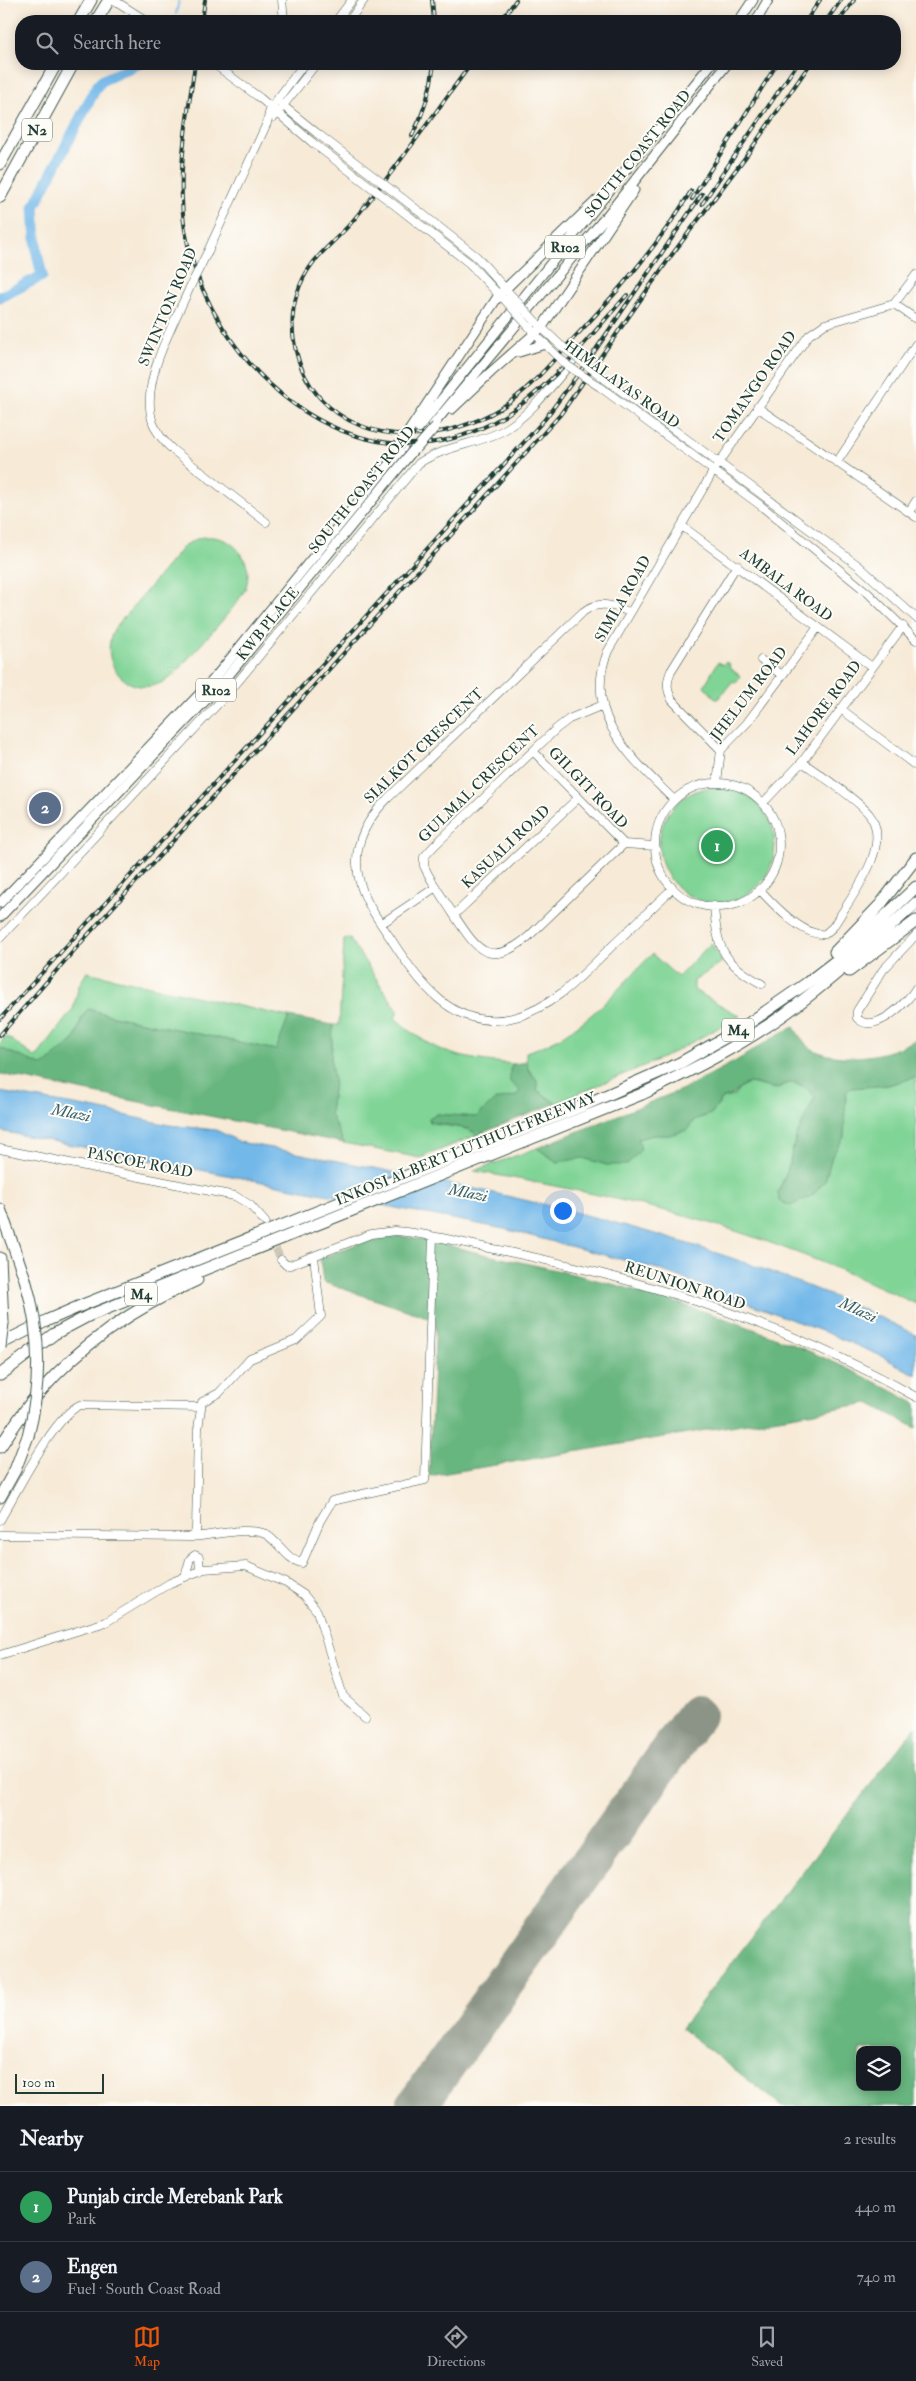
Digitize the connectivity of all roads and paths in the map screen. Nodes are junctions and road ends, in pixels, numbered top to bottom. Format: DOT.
graph roads {
  1 [pos="91,0"];
  2 [pos="109,0"];
  3 [pos="114,0"];
  4 [pos="282,0"];
  5 [pos="352,0"];
  6 [pos="364,0"];
  7 [pos="752,0"];
  8 [pos="768,0"];
  9 [pos="83,15"];
  10 [pos="100,15"];
  11 [pos="137,15"];
  12 [pos="283,15"];
  13 [pos="341,15"];
  14 [pos="353,15"];
  15 [pos="743,15"];
  16 [pos="759,15"];
  17 [pos="53,70"];
  18 [pos="70,70"];
  19 [pos="222,70"];
  20 [pos="299,70"];
  21 [pos="309,70"];
  22 [pos="706,70"];
  23 [pos="722,70"];
  24 [pos="260,98"];
  25 [pos="276,100"];
  26 [pos="284,106"];
  27 [pos="270,109"];
  28 [pos="673,112"];
  29 [pos="277,115"];
  30 [pos="684,119"];
  31 [pos="267,122"];
  32 [pos="0,164"];
  33 [pos="642,172"];
  34 [pos="624,173"];
  35 [pos="0,196"];
  36 [pos="916,275"];
  37 [pos="505,294"];
  38 [pos="894,304"];
  39 [pos="916,318"];
  40 [pos="536,328"];
  41 [pos="916,344"];
  42 [pos="548,348"];
  43 [pos="511,355"];
  44 [pos="575,358"];
  45 [pos="568,366"];
  46 [pos="757,407"];
  47 [pos="434,426"];
  48 [pos="414,429"];
  49 [pos="408,449"];
  50 [pos="720,462"];
  51 [pos="836,462"];
  52 [pos="714,470"];
  53 [pos="916,501"];
  54 [pos="909,512"];
  55 [pos="916,517"];
  56 [pos="266,522"];
  57 [pos="682,526"];
  58 [pos="737,565"];
  59 [pos="630,612"];
  60 [pos="916,618"];
  61 [pos="904,626"];
  62 [pos="818,627"];
  63 [pos="916,640"];
  64 [pos="762,660"];
  65 [pos="872,667"];
  66 [pos="782,675"];
  67 [pos="603,705"];
  68 [pos="841,710"];
  69 [pos="721,750"];
  70 [pos="533,751"];
  71 [pos="802,762"];
  72 [pos="916,766"];
  73 [pos="716,783"];
  74 [pos="577,798"];
  75 [pos="674,800"];
  76 [pos="763,803"];
  77 [pos="624,844"];
  78 [pos="655,846"];
  79 [pos="916,858"];
  80 [pos="916,887"];
  81 [pos="436,888"];
  82 [pos="673,888"];
  83 [pos="759,889"];
  84 [pos="916,903"];
  85 [pos="0,904"];
  86 [pos="714,906"];
  87 [pos="454,915"];
  88 [pos="0,917"];
  89 [pos="916,921"];
  90 [pos="380,924"];
  91 [pos="916,935"];
  92 [pos="0,938"];
  93 [pos="807,983"];
  94 [pos="762,984"];
  95 [pos="916,988"];
  96 [pos="782,1016"];
  97 [pos="0,1149"];
  98 [pos="0,1209"];
  99 [pos="265,1222"];
  100 [pos="293,1234"];
  101 [pos="433,1237"];
  102 [pos="314,1257"];
  103 [pos="0,1258"];
  104 [pos="280,1260"];
  105 [pos="0,1346"];
  106 [pos="0,1375"];
  107 [pos="916,1397"];
  108 [pos="201,1407"];
  109 [pos="0,1448"];
  110 [pos="0,1497"];
  111 [pos="0,1520"];
  112 [pos="0,1535"];
  113 [pos="192,1537"];
  114 [pos="200,1571"];
  115 [pos="185,1577"];
  116 [pos="0,1655"];
  117 [pos="365,1716"];
  1 -- 9 [label="highway"];
  2 -- 10 [label="highway"];
  3 -- 11 [label="street"];
  4 -- 12 [label="street"];
  5 -- 13 [label="street"];
  6 -- 14 [label="street"];
  7 -- 15 [label="main road"];
  8 -- 16 [label="main road"];
  17 -- 32 [label="highway, N2"];
  18 -- 35 [label="highway, N2"];
  19 -- 24 [label="street, HIMALAYAS ROAD"];
  20 -- 25 [label="street"];
  21 -- 26 [label="street"];
  22 -- 28 [label="main road, SOUTH COAST ROAD / R102"];
  23 -- 30 [label="main road, SOUTH COAST ROAD / R102"];
  24 -- 25 [label="street"];
  24 -- 27 [label="street, HIMALAYAS ROAD"];
  25 -- 26 [label="street, HIMALAYAS ROAD"];
  25 -- 27 [label="street"];
  26 -- 29 [label="street"];
  26 -- 37 [label="street, HIMALAYAS ROAD, bridge"];
  27 -- 29 [label="street, HIMALAYAS ROAD"];
  27 -- 31 [label="street, SWINTON ROAD"];
  28 -- 30 [label="main road"];
  28 -- 34 [label="main road, SOUTH COAST ROAD / R102"];
  29 -- 31 [label="street"];
  29 -- 37 [label="street, HIMALAYAS ROAD, bridge"];
  30 -- 33 [label="main road, SOUTH COAST ROAD / R102"];
  31 -- 56 [label="street, SWINTON ROAD, bridge"];
  33 -- 40 [label="main road"];
  33 -- 47 [label="main road, SOUTH COAST ROAD / R102"];
  34 -- 37 [label="main road"];
  34 -- 48 [label="main road, SOUTH COAST ROAD / R102"];
  36 -- 38 [label="street"];
  37 -- 40 [label="street, HIMALAYAS ROAD, bridge"];
  37 -- 48 [label="main road"];
  38 -- 39 [label="street"];
  38 -- 46 [label="street, TOMANGO ROAD"];
  40 -- 42 [label="street, HIMALAYAS ROAD"];
  40 -- 43 [label="main road"];
  40 -- 44 [label="street, HIMALAYAS ROAD, bridge"];
  41 -- 51 [label="street"];
  42 -- 43 [label="main road"];
  42 -- 45 [label="street, HIMALAYAS ROAD, bridge"];
  43 -- 47 [label="main road"];
  44 -- 45 [label="street, KWB PLACE, bridge"];
  44 -- 50 [label="street, HIMALAYAS ROAD, bridge"];
  45 -- 52 [label="street, HIMALAYAS ROAD, bridge"];
  45 -- 92 [label="street, KWB PLACE"];
  46 -- 50 [label="street, TOMANGO ROAD"];
  46 -- 51 [label="street"];
  47 -- 49 [label="main road, SOUTH COAST ROAD / R102, bridge"];
  48 -- 49 [label="main road, bridge"];
  49 -- 85 [label="main road, SOUTH COAST ROAD / R102"];
  49 -- 88 [label="main road, SOUTH COAST ROAD / R102"];
  50 -- 52 [label="street, SIMLA ROAD"];
  50 -- 60 [label="street, HIMALAYAS ROAD"];
  51 -- 54 [label="street"];
  52 -- 57 [label="street, SIMLA ROAD"];
  52 -- 61 [label="street, HIMALAYAS ROAD"];
  53 -- 54 [label="street"];
  54 -- 55 [label="street"];
  57 -- 58 [label="street, AMBALA ROAD"];
  57 -- 59 [label="street, SIMLA ROAD"];
  58 -- 62 [label="street, AMBALA ROAD"];
  58 -- 69 [label="street"];
  59 -- 67 [label="street, SIMLA ROAD"];
  59 -- 90 [label="street, SIALKOT CRESCENT"];
  61 -- 63 [label="street, HIMALAYAS ROAD"];
  61 -- 65 [label="street, LAHORE ROAD"];
  62 -- 65 [label="street, AMBALA ROAD"];
  62 -- 66 [label="street, JHELUM ROAD"];
  64 -- 66 [label="street"];
  65 -- 68 [label="street, LAHORE ROAD"];
  66 -- 69 [label="street, JHELUM ROAD"];
  67 -- 70 [label="street, GULMAL CRESCENT"];
  67 -- 75 [label="street, SIMLA ROAD"];
  68 -- 71 [label="street, LAHORE ROAD"];
  68 -- 72 [label="street"];
  69 -- 73 [label="street, JHELUM ROAD"];
  70 -- 74 [label="street, GILGIT ROAD"];
  70 -- 81 [label="street, GULMAL CRESCENT"];
  71 -- 76 [label="street, LAHORE ROAD"];
  71 -- 83 [label="street"];
  73 -- 75 [label="street"];
  73 -- 76 [label="street"];
  74 -- 77 [label="street, GILGIT ROAD"];
  74 -- 87 [label="street, KASUALI ROAD"];
  75 -- 78 [label="street"];
  76 -- 83 [label="street"];
  77 -- 78 [label="street"];
  77 -- 87 [label="street, GULMAL CRESCENT"];
  78 -- 82 [label="street"];
  79 -- 93 [label="highway"];
  80 -- 93 [label="highway, INKOSI ALBERT LUTHULI FREEWAY / M4"];
  81 -- 87 [label="street, GULMAL CRESCENT"];
  81 -- 90 [label="street"];
  82 -- 86 [label="street"];
  82 -- 90 [label="street, SIALKOT CRESCENT"];
  83 -- 86 [label="street"];
  84 -- 96 [label="highway, INKOSI ALBERT LUTHULI FREEWAY / M4"];
  86 -- 94 [label="street"];
  89 -- 96 [label="highway"];
  91 -- 95 [label="street"];
  93 -- 105 [label="highway, INKOSI ALBERT LUTHULI FREEWAY / M4"];
  96 -- 100 [label="highway, INKOSI ALBERT LUTHULI FREEWAY / M4"];
  97 -- 99 [label="street, PASCOE ROAD"];
  98 -- 110 [label="highway, bridge"];
  100 -- 106 [label="highway, INKOSI ALBERT LUTHULI FREEWAY / M4"];
  100 -- 109 [label="highway"];
  101 -- 102 [label="street"];
  101 -- 107 [label="street, REUNION ROAD"];
  101 -- 113 [label="street"];
  102 -- 104 [label="street"];
  102 -- 108 [label="street"];
  103 -- 105 [label="highway, bridge"];
  108 -- 111 [label="street"];
  108 -- 113 [label="street"];
  112 -- 113 [label="street"];
  114 -- 115 [label="street"];
  114 -- 115 [label="street"];
  114 -- 117 [label="street"];
  115 -- 116 [label="street"];
}
